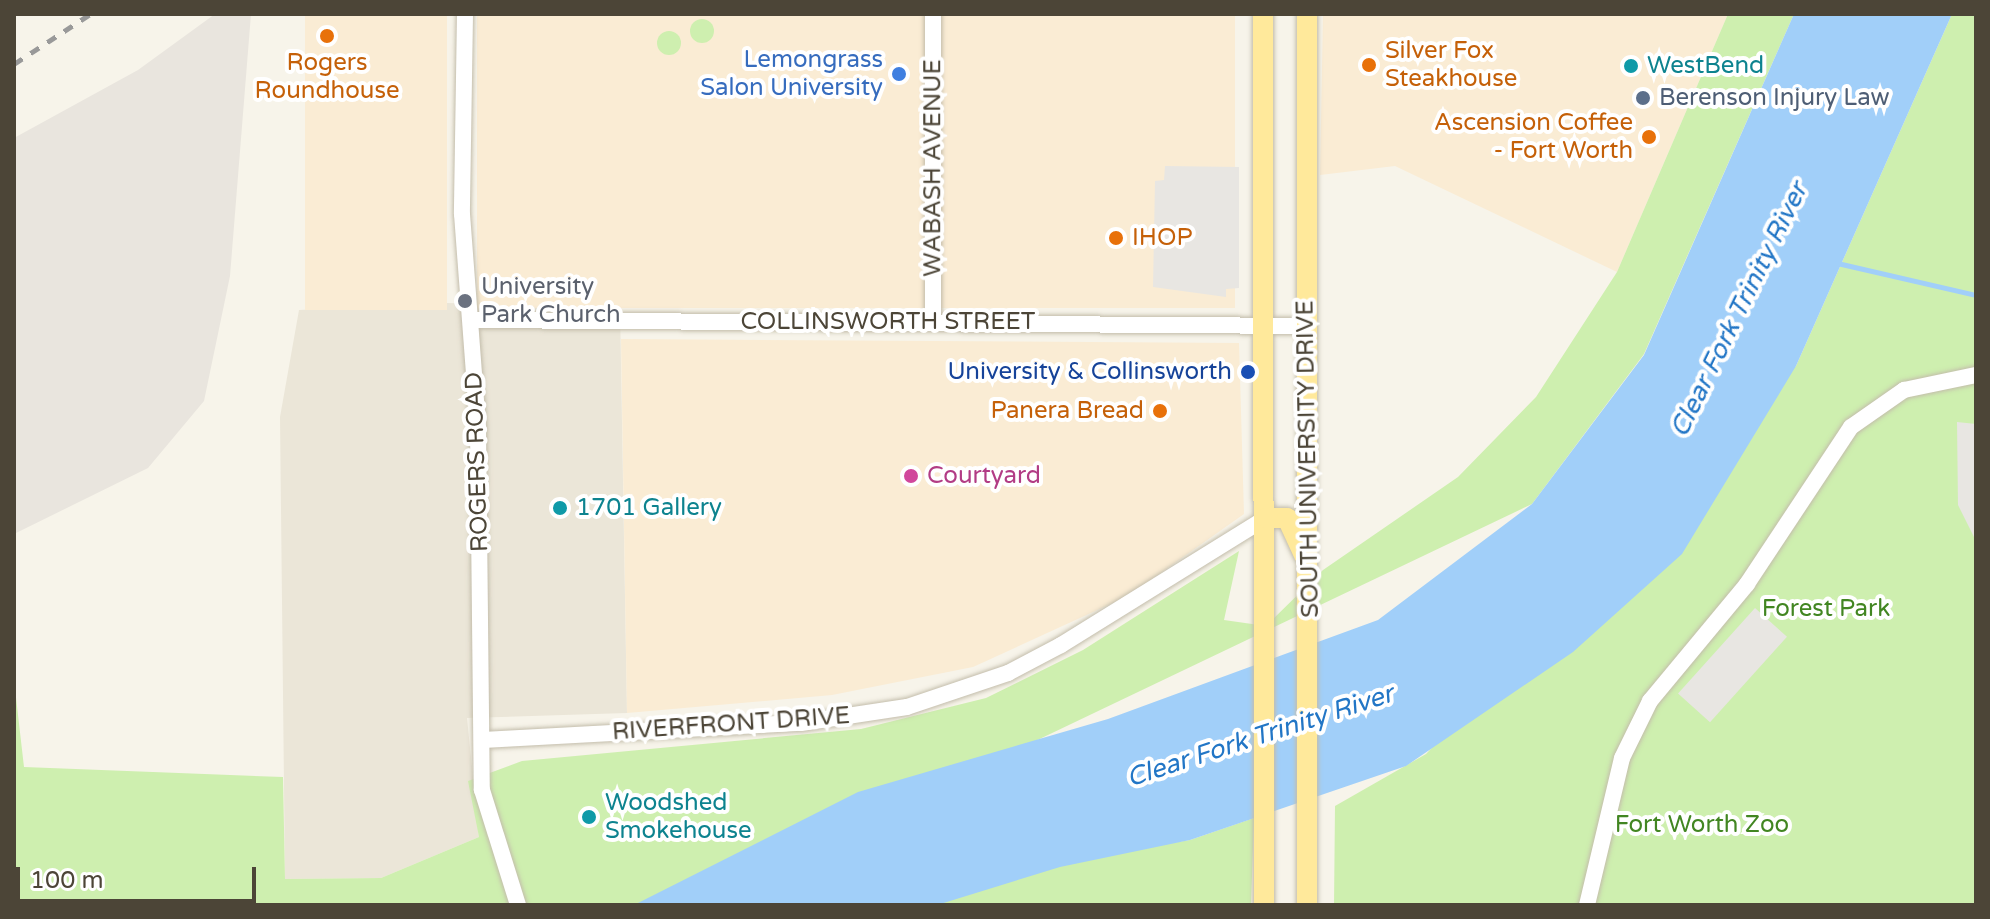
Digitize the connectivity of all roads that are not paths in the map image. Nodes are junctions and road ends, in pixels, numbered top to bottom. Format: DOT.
graph roads {
  1 [pos="465,14"];
  2 [pos="933,14"];
  3 [pos="1263,14"];
  4 [pos="1307,14"];
  5 [pos="471,320"];
  6 [pos="933,322"];
  7 [pos="1263,325"];
  8 [pos="1306,326"];
  9 [pos="1976,375"];
  10 [pos="1266,518"];
  11 [pos="1310,592"];
  12 [pos="483,740"];
  13 [pos="518,904"];
  14 [pos="1264,905"];
  15 [pos="1307,905"];
  16 [pos="1587,905"];
  1 -- 5 [label="street, ROGERS ROAD"];
  2 -- 6 [label="street, WABASH AVENUE"];
  3 -- 7 [label="main road, SOUTH UNIVERSITY DRIVE"];
  4 -- 8 [label="main road, SOUTH UNIVERSITY DRIVE"];
  5 -- 6 [label="street, COLLINSWORTH STREET"];
  5 -- 12 [label="street, ROGERS ROAD"];
  6 -- 7 [label="street, COLLINSWORTH STREET"];
  7 -- 8 [label="street, COLLINSWORTH STREET"];
  7 -- 10 [label="main road, SOUTH UNIVERSITY DRIVE"];
  8 -- 11 [label="main road, SOUTH UNIVERSITY DRIVE"];
  9 -- 16 [label="street"];
  10 -- 11 [label="main road"];
  10 -- 12 [label="street, RIVERFRONT DRIVE"];
  10 -- 14 [label="main road, SOUTH UNIVERSITY DRIVE"];
  11 -- 15 [label="main road, SOUTH UNIVERSITY DRIVE"];
  12 -- 13 [label="street, ROGERS ROAD"];
}
